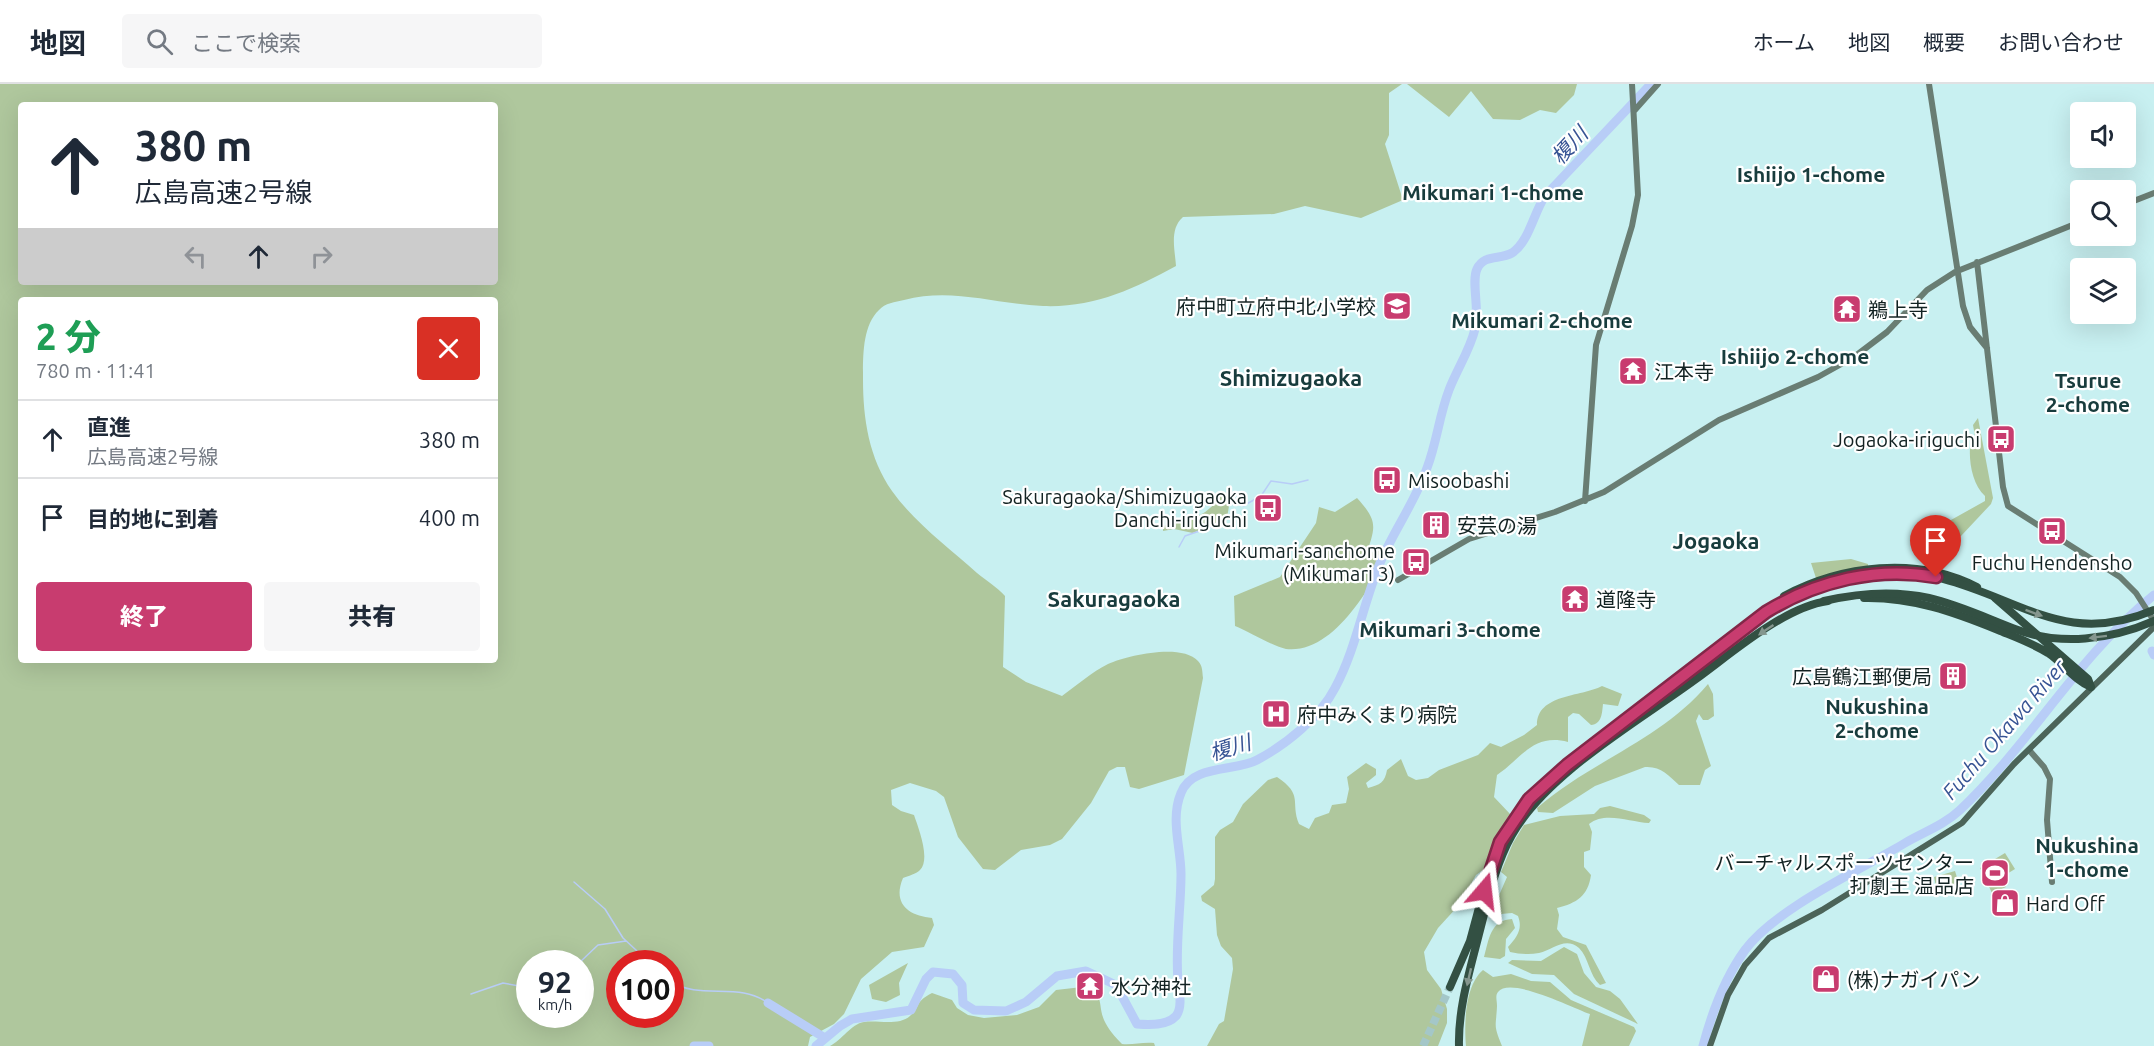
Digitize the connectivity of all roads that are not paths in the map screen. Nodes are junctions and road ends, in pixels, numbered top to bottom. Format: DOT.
graph roads {
  1 [pos="1632,84"];
  2 [pos="1658,84"];
  3 [pos="1929,84"];
  4 [pos="1634,109"];
  5 [pos="2154,193"];
  6 [pos="2136,200"];
  7 [pos="2070,226"];
  8 [pos="1977,262"];
  9 [pos="1959,269"];
  10 [pos="1987,348"];
  11 [pos="1585,501"];
  12 [pos="1398,580"];
  13 [pos="1821,602"];
  14 [pos="2151,610"];
  15 [pos="2154,621"];
  16 [pos="2154,627"];
  17 [pos="2074,670"];
  18 [pos="2088,683"];
  19 [pos="1670,686"];
  20 [pos="2029,750"];
  21 [pos="1532,801"];
  22 [pos="1491,879"];
  23 [pos="2052,882"];
  24 [pos="1450,987"];
  25 [pos="1459,1046"];
  26 [pos="1710,1046"];
  1 -- 4 [label="street"];
  2 -- 4 [label="street"];
  3 -- 9 [label="street"];
  4 -- 11 [label="street"];
  5 -- 6 [label="street"];
  7 -- 8 [label="street"];
  8 -- 9 [label="street"];
  8 -- 10 [label="street"];
  9 -- 10 [label="street"];
  9 -- 11 [label="street"];
  10 -- 14 [label="street"];
  11 -- 12 [label="street"];
  15 -- 13 [label="highway, one-way, bridge"];
  13 -- 17 [label="highway, bridge"];
  13 -- 21 [label="highway, one-way"];
  14 -- 15 [label="street"];
  19 -- 14 [label="highway, one-way, bridge"];
  16 -- 18 [label="main road"];
  17 -- 18 [label="highway"];
  17 -- 19 [label="highway"];
  18 -- 20 [label="main road"];
  19 -- 21 [label="highway"];
  20 -- 23 [label="street"];
  20 -- 26 [label="main road"];
  21 -- 22 [label="highway"];
  22 -- 24 [label="highway"];
  22 -- 25 [label="highway, one-way"];
}
